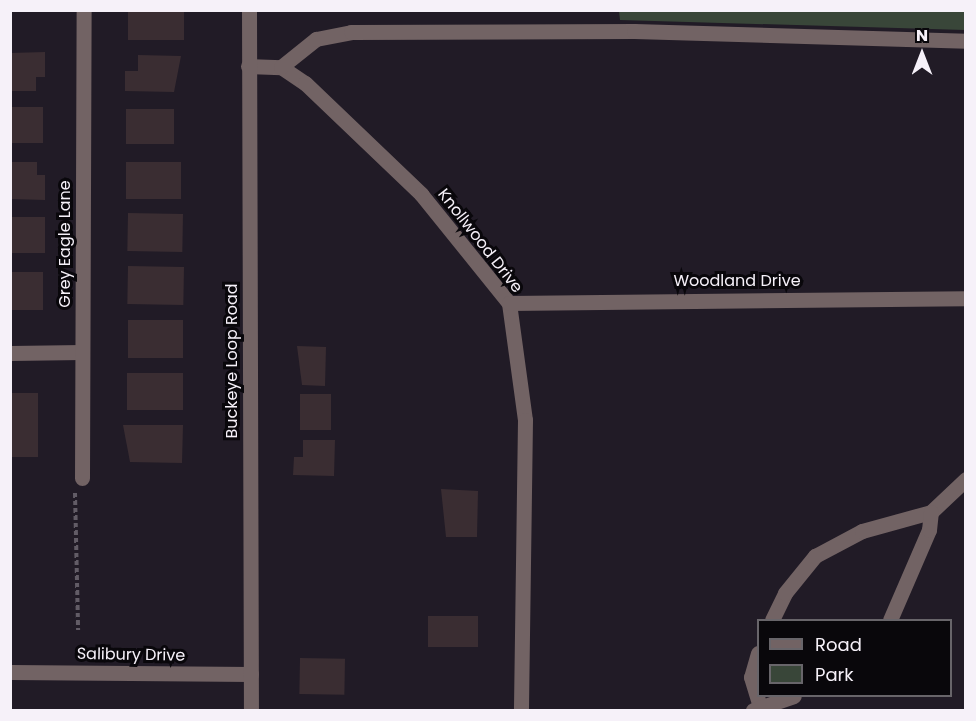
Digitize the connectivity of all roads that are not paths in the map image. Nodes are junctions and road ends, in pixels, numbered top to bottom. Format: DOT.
graph roads {
  1 [pos="84,10"];
  2 [pos="249,10"];
  3 [pos="966,41"];
  4 [pos="248,66"];
  5 [pos="281,67"];
  6 [pos="966,298"];
  7 [pos="509,303"];
  8 [pos="10,352"];
  9 [pos="82,352"];
  10 [pos="966,479"];
  11 [pos="75,480"];
  12 [pos="931,512"];
  13 [pos="773,619"];
  14 [pos="891,619"];
  15 [pos="757,658"];
  16 [pos="10,672"];
  17 [pos="251,674"];
  18 [pos="791,697"];
  19 [pos="756,708"];
  20 [pos="251,711"];
  21 [pos="521,711"];
  1 -- 9 [label="street, Grey Eagle Lane"];
  2 -- 4 [label="street, Buckeye Loop Road"];
  3 -- 5 [label="street"];
  4 -- 5 [label="street"];
  4 -- 17 [label="street, Buckeye Loop Road"];
  5 -- 7 [label="street, Knollwood Drive"];
  6 -- 7 [label="street, Woodland Drive"];
  7 -- 21 [label="street, Knollwood Drive"];
  8 -- 9 [label="street"];
  9 -- 11 [label="street, Grey Eagle Lane"];
  10 -- 12 [label="street"];
  12 -- 13 [label="street"];
  12 -- 14 [label="street"];
  15 -- 19 [label="street"];
  16 -- 17 [label="street, Salibury Drive"];
  17 -- 20 [label="street, Buckeye Loop Road"];
  18 -- 19 [label="street"];
}
